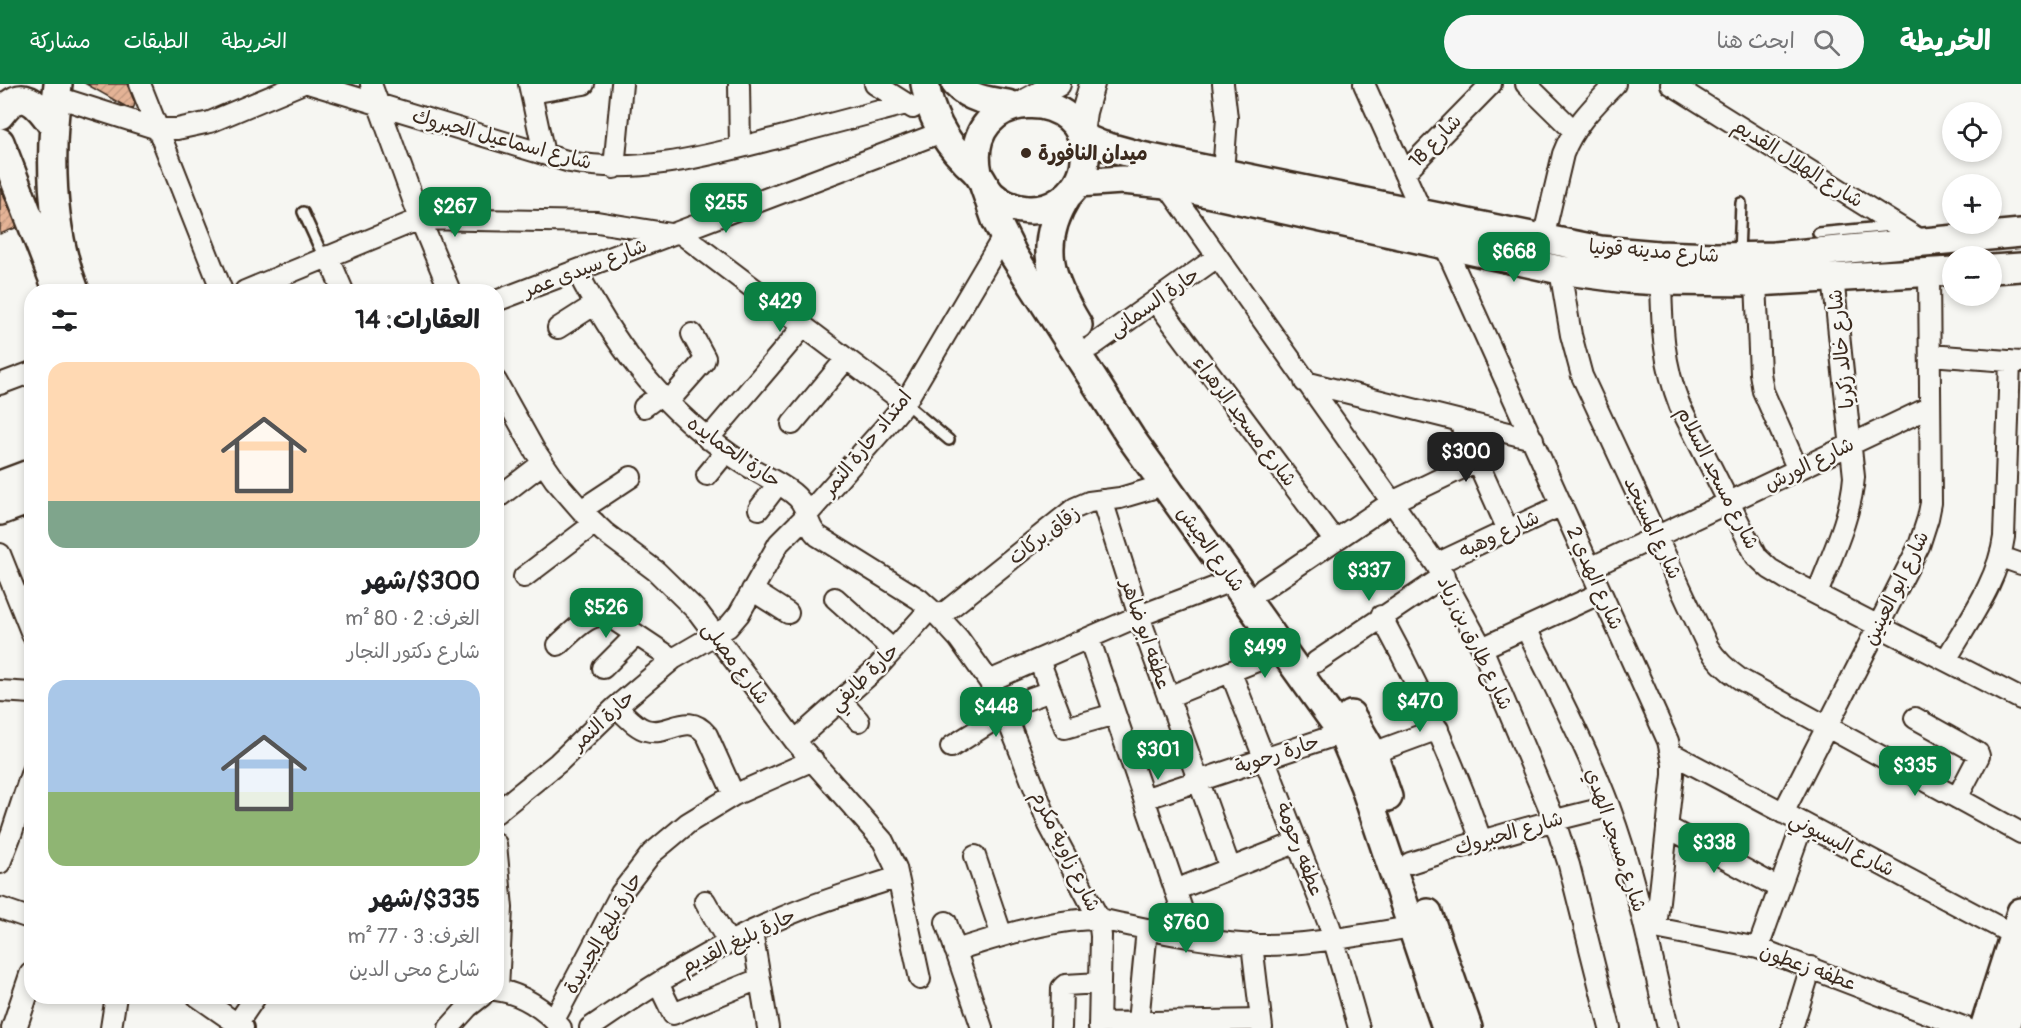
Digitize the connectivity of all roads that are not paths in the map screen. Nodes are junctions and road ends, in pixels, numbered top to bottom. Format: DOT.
graph roads {
  1 [pos="140,84"];
  2 [pos="301,84"];
  3 [pos="311,84"];
  4 [pos="370,84"];
  5 [pos="584,84"];
  6 [pos="622,84"];
  7 [pos="739,84"];
  8 [pos="875,84"];
  9 [pos="925,84"];
  10 [pos="956,84"];
  11 [pos="1058,84"];
  12 [pos="1092,84"];
  13 [pos="1223,84"];
  14 [pos="1364,84"];
  15 [pos="1491,84"];
  16 [pos="1526,84"];
  17 [pos="1615,84"];
  18 [pos="1671,84"];
  19 [pos="530,88"];
  20 [pos="57,90"];
  21 [pos="1022,97"];
  22 [pos="378,104"];
  23 [pos="906,104"];
  24 [pos="0,115"];
  25 [pos="939,125"];
  26 [pos="53,126"];
  27 [pos="158,129"];
  28 [pos="1573,130"];
  29 [pos="1082,135"];
  30 [pos="0,142"];
  31 [pos="740,147"];
  32 [pos="544,154"];
  33 [pos="614,168"];
  34 [pos="1223,173"];
  35 [pos="1404,173"];
  36 [pos="981,179"];
  37 [pos="1166,184"];
  38 [pos="1072,189"];
  39 [pos="1741,203"];
  40 [pos="303,212"];
  41 [pos="1423,215"];
  42 [pos="420,219"];
  43 [pos="1898,225"];
  44 [pos="2021,232"];
  45 [pos="676,233"];
  46 [pos="1818,233"];
  47 [pos="1003,237"];
  48 [pos="1543,238"];
  49 [pos="1925,243"];
  50 [pos="1444,244"];
  51 [pos="1966,246"];
  52 [pos="1983,246"];
  53 [pos="1739,256"];
  54 [pos="326,257"];
  55 [pos="1217,258"];
  56 [pos="2021,267"];
  57 [pos="2002,268"];
  58 [pos="1560,270"];
  59 [pos="577,271"];
  60 [pos="1941,272"];
  61 [pos="1833,277"];
  62 [pos="1660,281"];
  63 [pos="1756,282"];
  64 [pos="55,284"];
  65 [pos="73,284"];
  66 [pos="219,284"];
  67 [pos="262,284"];
  68 [pos="340,284"];
  69 [pos="447,284"];
  70 [pos="504,298"];
  71 [pos="1156,301"];
  72 [pos="594,305"];
  73 [pos="558,327"];
  74 [pos="803,327"];
  75 [pos="692,334"];
  76 [pos="1092,346"];
  77 [pos="1930,355"];
  78 [pos="846,359"];
  79 [pos="2015,361"];
  80 [pos="24,375"];
  81 [pos="1305,382"];
  82 [pos="0,384"];
  83 [pos="664,398"];
  84 [pos="504,399"];
  85 [pos="904,402"];
  86 [pos="644,407"];
  87 [pos="1930,407"];
  88 [pos="1459,421"];
  89 [pos="792,424"];
  90 [pos="708,439"];
  91 [pos="1533,439"];
  92 [pos="949,440"];
  93 [pos="1851,443"];
  94 [pos="726,452"];
  95 [pos="1477,461"];
  96 [pos="543,463"];
  97 [pos="1798,470"];
  98 [pos="707,475"];
  99 [pos="24,476"];
  100 [pos="631,477"];
  101 [pos="778,484"];
  102 [pos="0,485"];
  103 [pos="1164,485"];
  104 [pos="504,493"];
  105 [pos="1102,500"];
  106 [pos="24,502"];
  107 [pos="1392,502"];
  108 [pos="1728,502"];
  109 [pos="1562,505"];
  110 [pos="759,509"];
  111 [pos="0,511"];
  112 [pos="806,516"];
  113 [pos="588,517"];
  114 [pos="1508,530"];
  115 [pos="1210,532"];
  116 [pos="1658,536"];
  117 [pos="1334,540"];
  118 [pos="0,554"];
  119 [pos="2001,557"];
  120 [pos="2021,564"];
  121 [pos="1590,568"];
  122 [pos="1440,570"];
  123 [pos="524,577"];
  124 [pos="1234,579"];
  125 [pos="1263,589"];
  126 [pos="752,590"];
  127 [pos="1602,593"];
  128 [pos="1817,594"];
  129 [pos="835,598"];
  130 [pos="788,613"];
  131 [pos="935,613"];
  132 [pos="24,614"];
  133 [pos="1140,616"];
  134 [pos="1382,616"];
  135 [pos="1879,625"];
  136 [pos="1526,628"];
  137 [pos="636,634"];
  138 [pos="716,636"];
  139 [pos="1089,638"];
  140 [pos="558,645"];
  141 [pos="1482,648"];
  142 [pos="893,650"];
  143 [pos="1284,650"];
  144 [pos="673,659"];
  145 [pos="1039,660"];
  146 [pos="1946,660"];
  147 [pos="1316,662"];
  148 [pos="603,668"];
  149 [pos="1231,673"];
  150 [pos="989,681"];
  151 [pos="0,691"];
  152 [pos="1051,691"];
  153 [pos="24,692"];
  154 [pos="1168,697"];
  155 [pos="2021,699"];
  156 [pos="841,701"];
  157 [pos="616,707"];
  158 [pos="1004,711"];
  159 [pos="1115,714"];
  160 [pos="1915,718"];
  161 [pos="859,721"];
  162 [pos="1827,728"];
  163 [pos="1438,729"];
  164 [pos="1342,733"];
  165 [pos="795,741"];
  166 [pos="951,747"];
  167 [pos="1372,753"];
  168 [pos="1671,753"];
  169 [pos="1264,759"];
  170 [pos="813,760"];
  171 [pos="1198,780"];
  172 [pos="24,795"];
  173 [pos="734,795"];
  174 [pos="1957,798"];
  175 [pos="1144,799"];
  176 [pos="504,807"];
  177 [pos="1609,807"];
  178 [pos="1783,813"];
  179 [pos="1554,819"];
  180 [pos="1803,823"];
  181 [pos="1667,827"];
  182 [pos="2021,833"];
  183 [pos="1481,840"];
  184 [pos="1298,842"];
  185 [pos="975,856"];
  186 [pos="0,863"];
  187 [pos="1410,863"];
  188 [pos="1230,868"];
  189 [pos="898,877"];
  190 [pos="1779,888"];
  191 [pos="1175,890"];
  192 [pos="705,901"];
  193 [pos="0,908"];
  194 [pos="24,916"];
  195 [pos="1099,919"];
  196 [pos="946,922"];
  197 [pos="2017,923"];
  198 [pos="1413,927"];
  199 [pos="1650,927"];
  200 [pos="1147,929"];
  201 [pos="752,931"];
  202 [pos="1002,936"];
  203 [pos="1191,936"];
  204 [pos="1334,938"];
  205 [pos="728,942"];
  206 [pos="1252,944"];
  207 [pos="1758,948"];
  208 [pos="955,950"];
  209 [pos="1811,967"];
  210 [pos="2021,974"];
  211 [pos="759,978"];
  212 [pos="920,979"];
  213 [pos="658,982"];
  214 [pos="1100,983"];
  215 [pos="504,996"];
  216 [pos="24,999"];
  217 [pos="115,1004"];
  218 [pos="206,1004"];
  219 [pos="250,1004"];
  220 [pos="473,1004"];
  221 [pos="612,1022"];
  222 [pos="1138,1022"];
  223 [pos="558,1024"];
  224 [pos="1261,1024"];
  225 [pos="233,1025"];
  226 [pos="1099,1026"];
  227 [pos="14,1028"];
  228 [pos="111,1028"];
  229 [pos="449,1028"];
  230 [pos="590,1028"];
  231 [pos="768,1028"];
  232 [pos="982,1028"];
  233 [pos="1061,1028"];
  234 [pos="1359,1028"];
  235 [pos="1446,1028"];
  236 [pos="1468,1028"];
  237 [pos="1610,1028"];
  238 [pos="1668,1028"];
  239 [pos="1792,1028"];
  240 [pos="1966,1028"];
  241 [pos="1984,1028"];
  242 [pos="2005,1028"];
  1 -- 27 [label="street"];
  2 -- 27 [label="street"];
  3 -- 22 [label="street, شارع اسماعيل الحبروك"];
  4 -- 22 [label="street"];
  5 -- 19 [label="street"];
  6 -- 33 [label="street"];
  7 -- 31 [label="street"];
  8 -- 23 [label="street"];
  9 -- 25 [label="main road, شارع الجيش"];
  10 -- 21 [label="main road"];
  11 -- 21 [label="street"];
  12 -- 29 [label="street"];
  13 -- 34 [label="street"];
  14 -- 35 [label="street"];
  15 -- 35 [label="street, شارع 18"];
  16 -- 28 [label="street"];
  17 -- 28 [label="street"];
  18 -- 43 [label="street, شارع الهلال القديم"];
  19 -- 32 [label="street"];
  20 -- 26 [label="main road"];
  20 -- 27 [label="street"];
  21 -- 29 [label="main road"];
  21 -- 36 [label="main road"];
  22 -- 32 [label="street, شارع اسماعيل الحبروك"];
  22 -- 42 [label="street"];
  23 -- 25 [label="street"];
  23 -- 31 [label="street, شارع اسماعيل الحبروك"];
  24 -- 26 [label="main road"];
  25 -- 36 [label="main road, شارع الجيش"];
  25 -- 45 [label="street, شارع سيدى عمر"];
  26 -- 65 [label="main road"];
  27 -- 66 [label="street"];
  28 -- 48 [label="street"];
  29 -- 34 [label="main road, شارع مدينه قونيا"];
  29 -- 38 [label="main road"];
  30 -- 64 [label="main road"];
  31 -- 33 [label="street, شارع اسماعيل الحبروك"];
  32 -- 33 [label="street, شارع اسماعيل الحبروك"];
  34 -- 41 [label="main road, شارع مدينه قونيا"];
  35 -- 41 [label="street"];
  36 -- 38 [label="main road"];
  36 -- 47 [label="main road, شارع الجيش"];
  37 -- 38 [label="main road, شارع مدينه قونيا"];
  37 -- 50 [label="main road, شارع مدينه قونيا"];
  37 -- 55 [label="street, شارع طارق بن زياد"];
  38 -- 76 [label="main road, شارع الجيش"];
  39 -- 53 [label="lane"];
  40 -- 54 [label="lane"];
  41 -- 48 [label="main road, شارع مدينه قونيا"];
  42 -- 45 [label="street"];
  42 -- 54 [label="street"];
  42 -- 69 [label="street"];
  43 -- 46 [label="lane"];
  43 -- 49 [label="street, شارع الهلال القديم"];
  44 -- 52 [label="main road, شارع مدينه قونيا"];
  45 -- 59 [label="street, شارع سيدى عمر"];
  45 -- 74 [label="street"];
  47 -- 85 [label="street, امتداد حارة النمر"];
  47 -- 103 [label="main road, شارع الجيش"];
  48 -- 53 [label="main road, شارع مدينه قونيا"];
  49 -- 51 [label="main road, شارع مدينه قونيا"];
  49 -- 53 [label="main road, شارع مدينه قونيا"];
  50 -- 58 [label="main road, شارع مدينه قونيا"];
  50 -- 91 [label="street, شارع الهدي 2"];
  54 -- 67 [label="street"];
  54 -- 68 [label="street"];
  55 -- 71 [label="street, حارة السمانى"];
  55 -- 81 [label="street, شارع طارق بن زياد"];
  56 -- 57 [label="main road"];
  58 -- 62 [label="main road, شارع مدينه قونيا"];
  58 -- 116 [label="street, شارع المستجد"];
  59 -- 70 [label="street, شارع سيدى عمر"];
  59 -- 72 [label="street, حارة الحمايده"];
  60 -- 61 [label="main road, شارع مدينه قونيا"];
  60 -- 77 [label="street, شارع ابو العينين"];
  61 -- 63 [label="main road, شارع مدينه قونيا"];
  61 -- 93 [label="street, شارع خالد زكريا"];
  62 -- 63 [label="main road, شارع مدينه قونيا"];
  62 -- 108 [label="street, شارع مسجد السلام"];
  63 -- 97 [label="street"];
  71 -- 76 [label="street, حارة السمانى"];
  71 -- 117 [label="street, شارع مسجد الزهراء"];
  72 -- 73 [label="street"];
  72 -- 83 [label="street, حارة الحمايده"];
  74 -- 78 [label="street"];
  74 -- 90 [label="street"];
  75 -- 83 [label="street"];
  76 -- 115 [label="main road, شارع الجيش"];
  77 -- 79 [label="street"];
  77 -- 87 [label="street, شارع ابو العينين"];
  78 -- 85 [label="street"];
  78 -- 89 [label="street"];
  79 -- 119 [label="street"];
  80 -- 82 [label="street"];
  81 -- 88 [label="street"];
  81 -- 107 [label="street, شارع طارق بن زياد"];
  83 -- 86 [label="street"];
  83 -- 90 [label="street, حارة الحمايده"];
  84 -- 96 [label="street, شارع مصلى"];
  85 -- 92 [label="lane"];
  85 -- 112 [label="street, امتداد حارة النمر"];
  87 -- 93 [label="street, شارع الورش"];
  87 -- 135 [label="street, شارع ابو العينين"];
  88 -- 91 [label="street"];
  88 -- 95 [label="street"];
  90 -- 94 [label="street, حارة الحمايده"];
  91 -- 109 [label="street, شارع الهدي 2"];
  93 -- 97 [label="street, شارع الورش"];
  93 -- 128 [label="street, شارع خالد زكريا"];
  94 -- 98 [label="street"];
  94 -- 101 [label="street, حارة الحمايده"];
  95 -- 107 [label="street"];
  95 -- 114 [label="street"];
  96 -- 104 [label="street"];
  96 -- 113 [label="street, شارع مصلى"];
  97 -- 108 [label="street, شارع الورش"];
  99 -- 102 [label="main road"];
  100 -- 113 [label="street"];
  101 -- 110 [label="street"];
  101 -- 112 [label="street, حارة الحمايده"];
  103 -- 105 [label="street, زقاق بركات"];
  103 -- 115 [label="main road, شارع الجيش"];
  105 -- 131 [label="street, زقاق بركات"];
  105 -- 133 [label="street, عطفه ابو ضاهر"];
  106 -- 111 [label="main road"];
  107 -- 117 [label="street"];
  107 -- 122 [label="street, شارع طارق بن زياد"];
  108 -- 116 [label="street, شارع الورش"];
  108 -- 128 [label="street, شارع مسجد السلام"];
  109 -- 114 [label="street, شارع وهبه"];
  109 -- 121 [label="street, شارع الهدي 2"];
  112 -- 126 [label="street, امتداد حارة النمر"];
  112 -- 131 [label="street, شارع زاوية مكرم"];
  113 -- 123 [label="street"];
  113 -- 138 [label="street, شارع مصلى"];
  114 -- 122 [label="street, شارع وهبه"];
  115 -- 124 [label="main road, شارع الجيش"];
  115 -- 125 [label="main road, شارع الجيش"];
  116 -- 121 [label="street, شارع الورش"];
  116 -- 162 [label="street, شارع المستجد"];
  117 -- 125 [label="street"];
  118 -- 132 [label="street"];
  119 -- 120 [label="street"];
  119 -- 146 [label="street"];
  121 -- 127 [label="street, شارع الهدي 2"];
  122 -- 134 [label="street, شارع وهبه"];
  122 -- 141 [label="street, شارع طارق بن زياد"];
  124 -- 133 [label="street"];
  124 -- 143 [label="main road, شارع الجيش"];
  125 -- 147 [label="main road, شارع الجيش"];
  126 -- 130 [label="street"];
  126 -- 138 [label="street, امتداد حارة النمر"];
  127 -- 136 [label="street"];
  127 -- 168 [label="street, شارع الهدي 2"];
  128 -- 135 [label="street, شارع مسجد السلام"];
  129 -- 142 [label="street"];
  131 -- 142 [label="street, حارة طايفي"];
  131 -- 150 [label="street, شارع زاوية مكرم"];
  133 -- 139 [label="street"];
  133 -- 154 [label="street, عطفه ابو ضاهر"];
  134 -- 147 [label="street, شارع وهبه"];
  134 -- 163 [label="street"];
  135 -- 146 [label="street, شارع مسجد السلام"];
  135 -- 162 [label="street, شارع ابو العينين"];
  136 -- 141 [label="street"];
  136 -- 177 [label="street, شارع مسجد الهدي"];
  137 -- 140 [label="street"];
  137 -- 144 [label="street"];
  137 -- 148 [label="street"];
  138 -- 144 [label="street, حارة النمر"];
  138 -- 165 [label="street, شارع مصلى"];
  139 -- 145 [label="street"];
  139 -- 159 [label="street"];
  141 -- 179 [label="street, شارع طارق بن زياد"];
  142 -- 156 [label="street, حارة طايفي"];
  143 -- 149 [label="street"];
  143 -- 164 [label="main road, شارع الجيش"];
  144 -- 157 [label="street, حارة النمر"];
  145 -- 150 [label="street"];
  145 -- 152 [label="street"];
  146 -- 155 [label="street, شارع مسجد السلام"];
  147 -- 167 [label="main road, شارع الجيش"];
  149 -- 154 [label="street"];
  149 -- 169 [label="street, عطفه رحومة"];
  150 -- 158 [label="street, شارع زاوية مكرم"];
  151 -- 153 [label="street"];
  152 -- 158 [label="street"];
  152 -- 159 [label="street"];
  154 -- 171 [label="street, عطفه ابو ضاهر"];
  156 -- 161 [label="street"];
  156 -- 165 [label="street, حارة طايفي"];
  157 -- 173 [label="street"];
  157 -- 176 [label="street, حارة النمر"];
  158 -- 166 [label="street"];
  158 -- 195 [label="street, شارع زاوية مكرم"];
  159 -- 175 [label="street"];
  160 -- 174 [label="street"];
  162 -- 174 [label="street, شارع المستجد"];
  162 -- 178 [label="street, شارع ابو العينين"];
  163 -- 167 [label="street"];
  163 -- 183 [label="street"];
  164 -- 169 [label="street, حارة رحوبة"];
  164 -- 198 [label="main road, شارع الجيش"];
  165 -- 170 [label="street, شارع مصلى"];
  167 -- 187 [label="main road, شارع الجيش"];
  168 -- 178 [label="street, شارع البسيوني"];
  168 -- 181 [label="street, شارع الهدي 2"];
  169 -- 171 [label="street, حارة رحوبة"];
  169 -- 184 [label="street, عطفه رحومة"];
  170 -- 173 [label="street, حارة بليغ الجديدة"];
  170 -- 189 [label="street, شارع مصلى"];
  171 -- 175 [label="street, حارة رحوبة"];
  171 -- 188 [label="street, عطفه ابو ضاهر"];
  172 -- 186 [label="street"];
  173 -- 223 [label="street, حارة بليغ الجديدة"];
  174 -- 182 [label="street, شارع المستجد"];
  175 -- 191 [label="street"];
  177 -- 179 [label="street, شارع الحبروك"];
  177 -- 199 [label="street, شارع مسجد الهدي"];
  178 -- 180 [label="street, شارع البسيوني"];
  179 -- 183 [label="street, شارع الحبروك"];
  179 -- 237 [label="street, شارع طارق بن زياد"];
  180 -- 190 [label="street"];
  180 -- 197 [label="street, شارع البسيوني"];
  181 -- 190 [label="street"];
  181 -- 199 [label="street, شارع الهدي 2"];
  183 -- 187 [label="street, شارع الحبروك"];
  184 -- 188 [label="street"];
  184 -- 204 [label="street, عطفه رحومة"];
  185 -- 202 [label="street"];
  187 -- 236 [label="main road, شارع الجيش"];
  188 -- 191 [label="street"];
  189 -- 201 [label="street, حارة بليغ القديم"];
  189 -- 212 [label="street, شارع مصلى"];
  190 -- 207 [label="street"];
  191 -- 203 [label="street"];
  192 -- 205 [label="street"];
  193 -- 194 [label="street"];
  195 -- 200 [label="street"];
  195 -- 202 [label="street"];
  195 -- 214 [label="street, شارع زاوية مكرم"];
  196 -- 208 [label="street"];
  197 -- 241 [label="main road"];
  198 -- 204 [label="street"];
  198 -- 235 [label="main road, شارع الجيش"];
  199 -- 207 [label="street, عطفه زعطون"];
  199 -- 238 [label="street, شارع مسجد الهدي"];
  200 -- 203 [label="street"];
  200 -- 222 [label="street"];
  201 -- 205 [label="street, حارة بليغ القديم"];
  201 -- 211 [label="street"];
  202 -- 208 [label="street"];
  203 -- 206 [label="street"];
  204 -- 206 [label="street"];
  204 -- 234 [label="street, عطفه رحومة"];
  205 -- 213 [label="street, حارة بليغ القديم"];
  206 -- 224 [label="street"];
  207 -- 209 [label="street, عطفه زعطون"];
  208 -- 232 [label="street"];
  209 -- 239 [label="street"];
  209 -- 240 [label="street, عطفه زعطون"];
  210 -- 242 [label="main road"];
  211 -- 213 [label="street"];
  211 -- 231 [label="street"];
  213 -- 221 [label="street, حارة بليغ القديم"];
  214 -- 226 [label="street, شارع زاوية مكرم"];
  214 -- 233 [label="street"];
  215 -- 223 [label="street"];
  216 -- 227 [label="street"];
  217 -- 228 [label="street"];
  218 -- 225 [label="street"];
  219 -- 225 [label="street"];
  220 -- 229 [label="street"];
  221 -- 230 [label="street, حارة بليغ القديم"];
  222 -- 224 [label="street"];
  222 -- 226 [label="street"];
}
